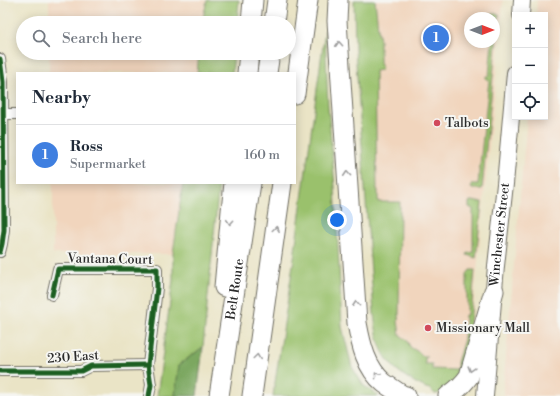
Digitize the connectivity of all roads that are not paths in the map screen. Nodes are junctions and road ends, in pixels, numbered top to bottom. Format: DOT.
graph roads {
  1 [pos="253,0"];
  2 [pos="278,0"];
  3 [pos="308,0"];
  4 [pos="338,0"];
  5 [pos="522,0"];
  6 [pos="521,12"];
  7 [pos="252,16"];
  8 [pos="275,16"];
  9 [pos="0,59"];
  10 [pos="248,60"];
  11 [pos="269,60"];
  12 [pos="247,72"];
  13 [pos="267,72"];
  14 [pos="514,84"];
  15 [pos="296,87"];
  16 [pos="3,114"];
  17 [pos="16,114"];
  18 [pos="234,184"];
  19 [pos="252,184"];
  20 [pos="282,184"];
  21 [pos="0,252"];
  22 [pos="494,291"];
  23 [pos="52,295"];
  24 [pos="148,365"];
  25 [pos="0,371"];
  26 [pos="149,396"];
  27 [pos="215,396"];
  28 [pos="219,396"];
  29 [pos="252,396"];
  30 [pos="406,396"];
  31 [pos="448,396"];
  32 [pos="484,396"];
  1 -- 7 [label="highway"];
  2 -- 8 [label="highway"];
  3 -- 15 [label="highway"];
  30 -- 4 [label="highway, one-way"];
  5 -- 6 [label="main road"];
  9 -- 16 [label="street"];
  10 -- 12 [label="highway"];
  11 -- 13 [label="highway"];
  14 -- 22 [label="main road, Winchester Street"];
  16 -- 17 [label="street"];
  16 -- 21 [label="street"];
  18 -- 27 [label="highway, one-way"];
  19 -- 28 [label="highway, Belt Route"];
  29 -- 20 [label="highway, one-way"];
  22 -- 31 [label="highway, one-way"];
  22 -- 32 [label="main road, Winchester Street"];
  23 -- 24 [label="street, Vantana Court"];
  24 -- 25 [label="street, 230 East"];
  24 -- 26 [label="street, Vantana Court"];
}
